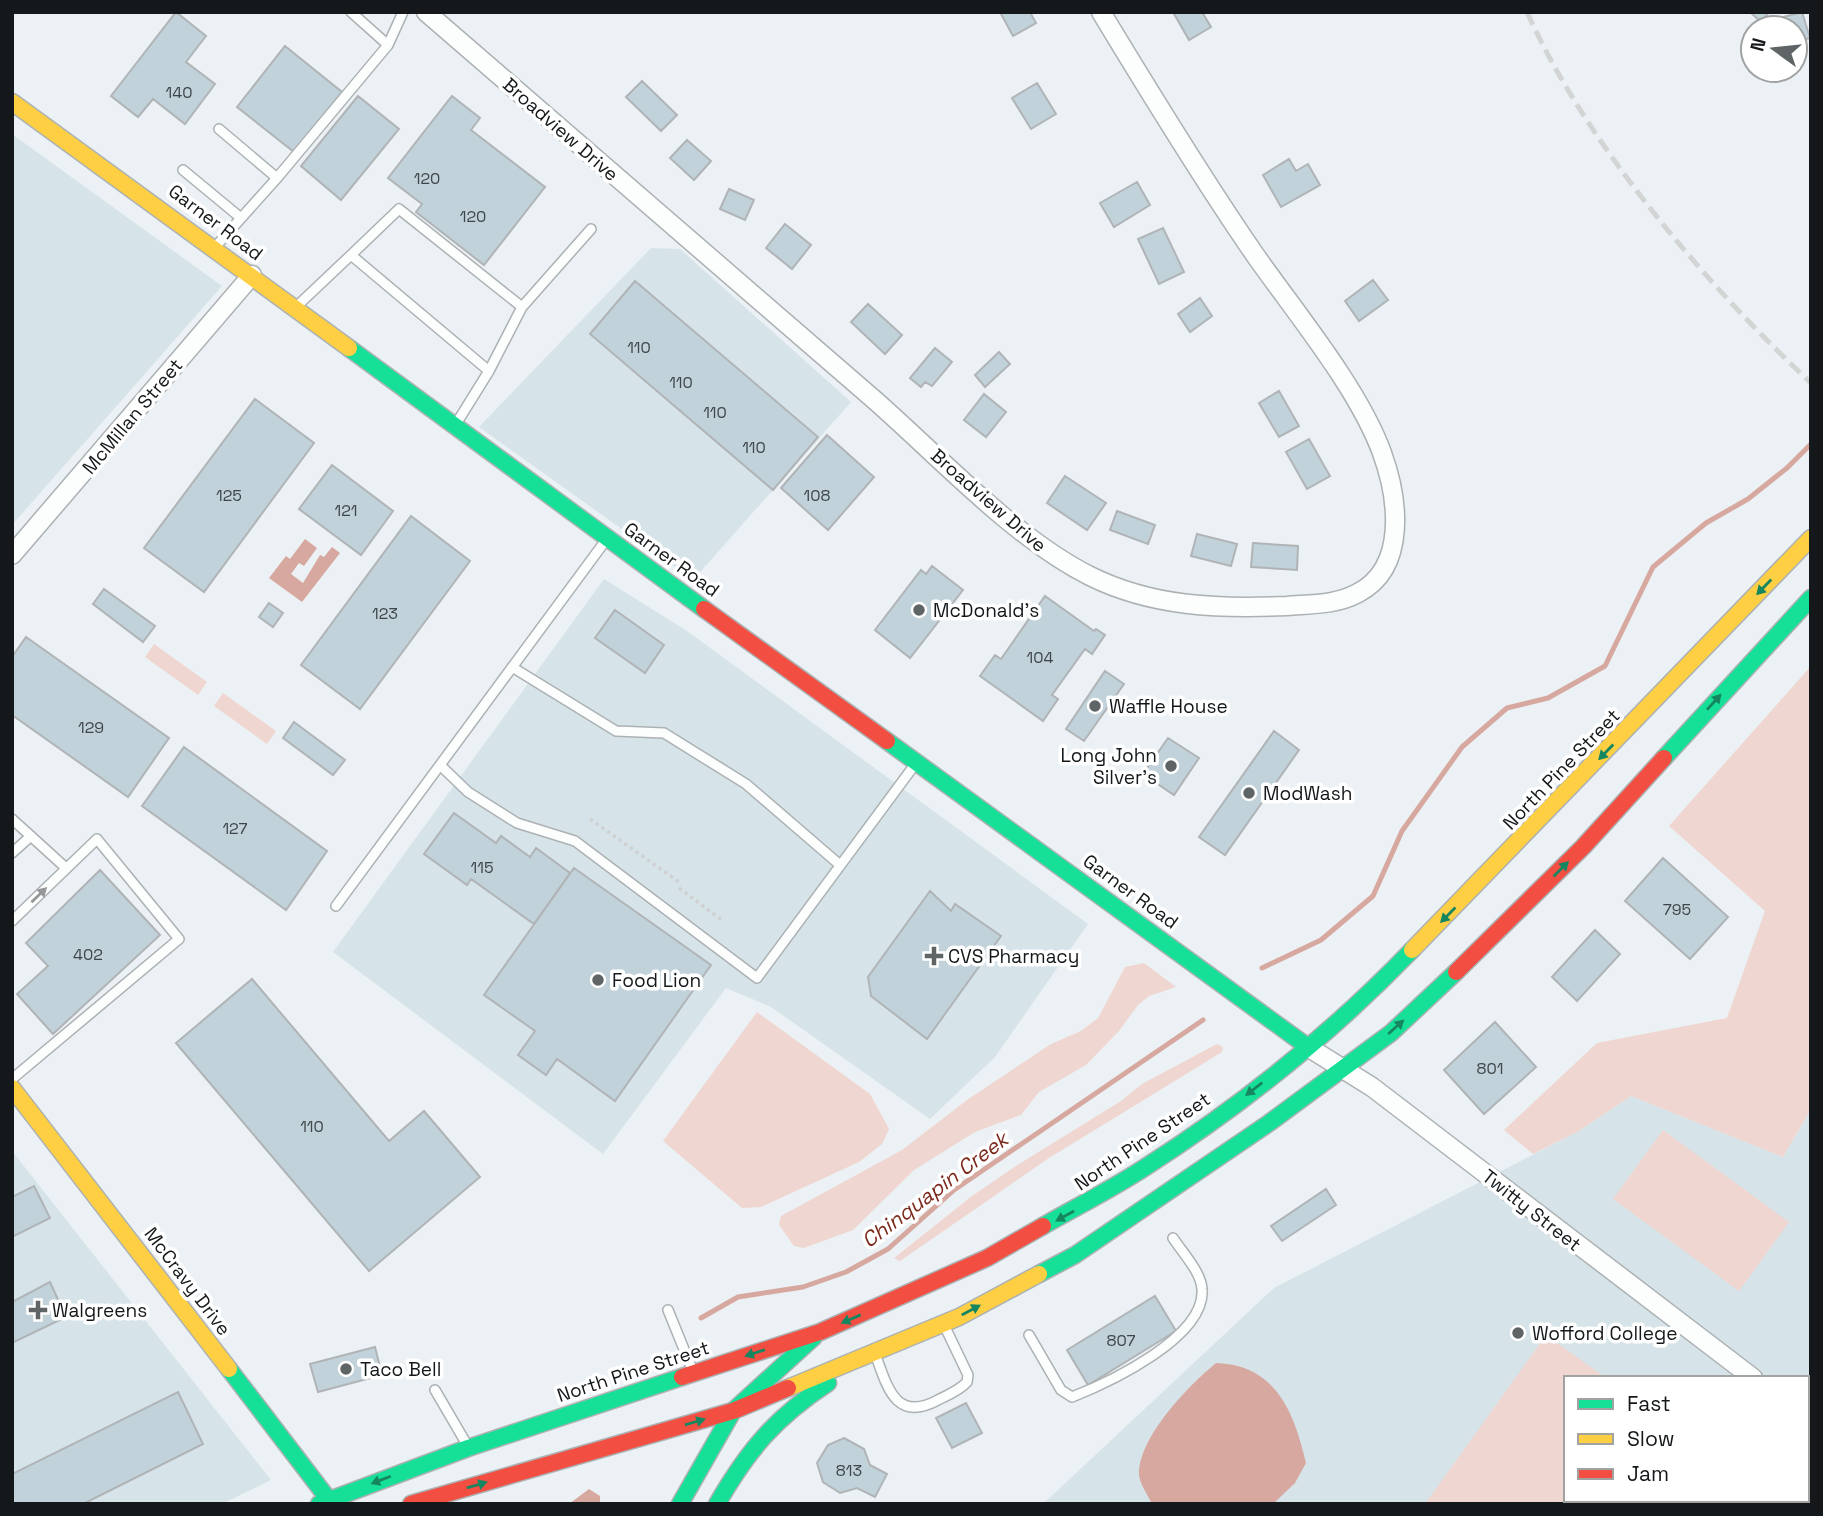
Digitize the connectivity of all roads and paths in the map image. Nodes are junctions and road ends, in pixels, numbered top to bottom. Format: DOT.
graph roads {
  1 [pos="351,12"];
  2 [pos="403,12"];
  3 [pos="426,12"];
  4 [pos="1101,12"];
  5 [pos="388,45"];
  6 [pos="12,103"];
  7 [pos="219,129"];
  8 [pos="183,170"];
  9 [pos="277,178"];
  10 [pos="241,218"];
  11 [pos="591,229"];
  12 [pos="215,247"];
  13 [pos="351,255"];
  14 [pos="252,275"];
  15 [pos="522,307"];
  16 [pos="295,308"];
  17 [pos="489,371"];
  18 [pos="455,426"];
  19 [pos="607,538"];
  20 [pos="1811,538"];
  21 [pos="12,555"];
  22 [pos="1811,598"];
  23 [pos="512,667"];
  24 [pos="917,762"];
  25 [pos="440,765"];
  26 [pos="12,819"];
  27 [pos="590,820"];
  28 [pos="31,836"];
  29 [pos="12,853"];
  30 [pos="840,865"];
  31 [pos="66,868"];
  32 [pos="335,906"];
  33 [pos="12,921"];
  34 [pos="723,922"];
  35 [pos="1308,1047"];
  36 [pos="1342,1068"];
  37 [pos="12,1079"];
  38 [pos="12,1088"];
  39 [pos="1173,1238"];
  40 [pos="668,1310"];
  41 [pos="943,1324"];
  42 [pos="820,1332"];
  43 [pos="1030,1335"];
  44 [pos="870,1357"];
  45 [pos="694,1374"];
  46 [pos="1750,1376"];
  47 [pos="435,1390"];
  48 [pos="733,1411"];
  49 [pos="468,1447"];
  50 [pos="329,1503"];
  51 [pos="411,1504"];
  52 [pos="680,1504"];
  53 [pos="717,1504"];
  1 -- 5 [label="lane"];
  2 -- 5 [label="lane"];
  3 -- 4 [label="street, Broadview Drive"];
  5 -- 9 [label="lane"];
  6 -- 12 [label="main road, Garner Road"];
  7 -- 9 [label="lane"];
  8 -- 10 [label="lane"];
  9 -- 10 [label="lane"];
  10 -- 12 [label="lane"];
  11 -- 15 [label="lane"];
  12 -- 14 [label="main road, Garner Road"];
  13 -- 15 [label="lane"];
  13 -- 16 [label="lane"];
  13 -- 17 [label="lane"];
  14 -- 16 [label="main road, Garner Road"];
  14 -- 21 [label="street, McMillan Street"];
  15 -- 17 [label="lane"];
  16 -- 18 [label="main road, Garner Road"];
  17 -- 18 [label="lane"];
  18 -- 19 [label="main road, Garner Road"];
  19 -- 23 [label="lane"];
  19 -- 24 [label="main road, Garner Road"];
  20 -- 35 [label="main road, North Pine Street, one-way"];
  36 -- 22 [label="main road, one-way"];
  23 -- 25 [label="lane"];
  23 -- 30 [label="lane"];
  24 -- 30 [label="lane"];
  24 -- 35 [label="main road, Garner Road"];
  25 -- 30 [label="lane"];
  25 -- 32 [label="lane"];
  26 -- 28 [label="lane"];
  27 -- 34 [label="path"];
  28 -- 29 [label="lane"];
  28 -- 31 [label="lane"];
  33 -- 31 [label="lane, one-way"];
  31 -- 37 [label="lane"];
  35 -- 36 [label="street, Twitty Street"];
  35 -- 42 [label="main road, North Pine Street, one-way"];
  41 -- 36 [label="main road, one-way"];
  36 -- 46 [label="street, Twitty Street"];
  38 -- 50 [label="main road, McCravy Drive"];
  39 -- 43 [label="lane"];
  40 -- 45 [label="lane"];
  41 -- 44 [label="main road"];
  41 -- 44 [label="lane"];
  42 -- 45 [label="main road, North Pine Street, one-way"];
  42 -- 48 [label="main road"];
  44 -- 48 [label="main road"];
  44 -- 53 [label="main road"];
  45 -- 49 [label="main road, North Pine Street"];
  47 -- 49 [label="lane"];
  51 -- 48 [label="main road, one-way"];
  48 -- 52 [label="main road"];
  49 -- 50 [label="main road, North Pine Street, one-way"];
}
